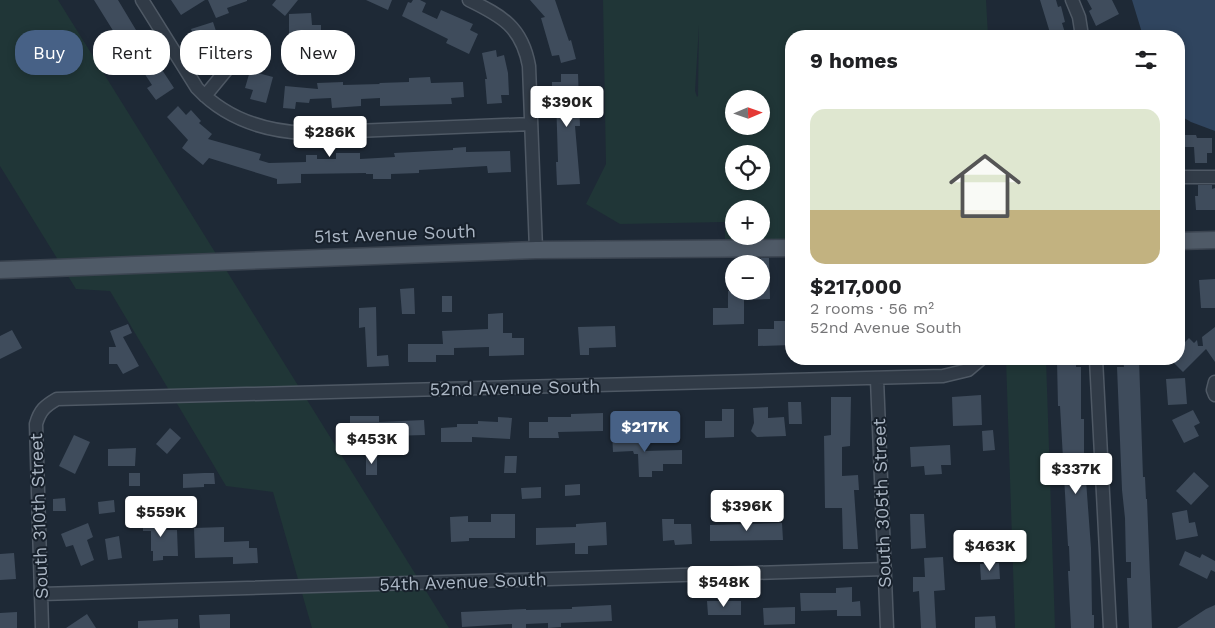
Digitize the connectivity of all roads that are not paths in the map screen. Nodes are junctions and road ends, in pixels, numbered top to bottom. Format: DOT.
graph roads {
  1 [pos="142,0"];
  2 [pos="469,0"];
  3 [pos="1072,0"];
  4 [pos="1081,30"];
  5 [pos="222,75"];
  6 [pos="205,96"];
  7 [pos="531,124"];
  8 [pos="1185,177"];
  9 [pos="1215,177"];
  10 [pos="1215,240"];
  11 [pos="1185,241"];
  12 [pos="785,248"];
  13 [pos="536,250"];
  14 [pos="0,270"];
  15 [pos="974,365"];
  16 [pos="1096,365"];
  17 [pos="877,379"];
  18 [pos="1215,382"];
  19 [pos="1215,396"];
  20 [pos="45,406"];
  21 [pos="885,569"];
  22 [pos="42,594"];
  23 [pos="42,628"];
  24 [pos="887,628"];
  25 [pos="1110,628"];
  1 -- 6 [label="street"];
  2 -- 7 [label="street"];
  3 -- 4 [label="street"];
  5 -- 6 [label="street"];
  6 -- 7 [label="street"];
  7 -- 13 [label="street"];
  8 -- 9 [label="street"];
  10 -- 11 [label="main road"];
  12 -- 13 [label="main road, 51st Avenue South"];
  13 -- 14 [label="main road, 51st Avenue South"];
  15 -- 17 [label="street, 52nd Avenue South"];
  16 -- 25 [label="street"];
  17 -- 20 [label="street, 52nd Avenue South"];
  17 -- 21 [label="street, South 305th Street"];
  18 -- 19 [label="street"];
  20 -- 22 [label="street, South 310th Street"];
  21 -- 22 [label="street, 54th Avenue South"];
  21 -- 24 [label="street, South 305th Street"];
  22 -- 23 [label="street, South 310th Street"];
}
